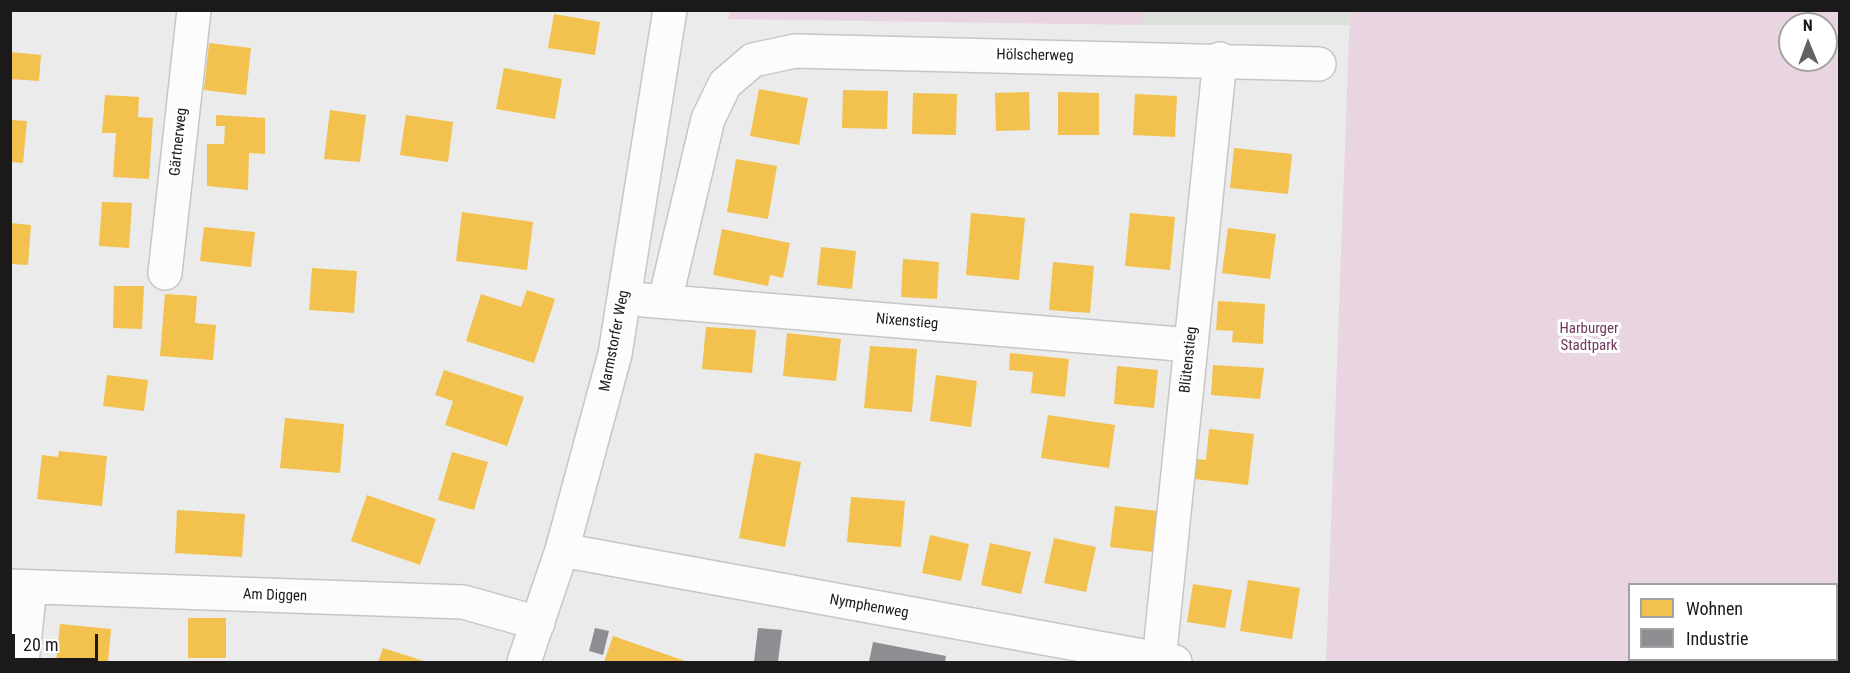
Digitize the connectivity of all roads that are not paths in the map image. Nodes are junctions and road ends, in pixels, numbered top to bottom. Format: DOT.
graph roads {
  1 [pos="194,10"];
  2 [pos="670,10"];
  3 [pos="1220,59"];
  4 [pos="1319,64"];
  5 [pos="165,273"];
  6 [pos="624,298"];
  7 [pos="665,301"];
  8 [pos="1191,345"];
  9 [pos="562,550"];
  10 [pos="20,587"];
  11 [pos="538,623"];
  12 [pos="1167,662"];
  13 [pos="22,663"];
  14 [pos="524,663"];
  1 -- 5 [label="street, Gärtnerweg"];
  2 -- 6 [label="street, Marmstorfer Weg"];
  3 -- 4 [label="street, Hölscherweg"];
  3 -- 7 [label="street, Hölscherweg"];
  3 -- 8 [label="street, Blütenstieg"];
  6 -- 7 [label="street, Nixenstieg"];
  6 -- 9 [label="street, Marmstorfer Weg"];
  7 -- 8 [label="street, Nixenstieg"];
  8 -- 12 [label="street, Blütenstieg"];
  9 -- 11 [label="street, Marmstorfer Weg"];
  9 -- 12 [label="street, Nymphenweg"];
  10 -- 11 [label="street, Am Diggen"];
  10 -- 13 [label="street"];
  11 -- 14 [label="street, Marmstorfer Weg"];
}
